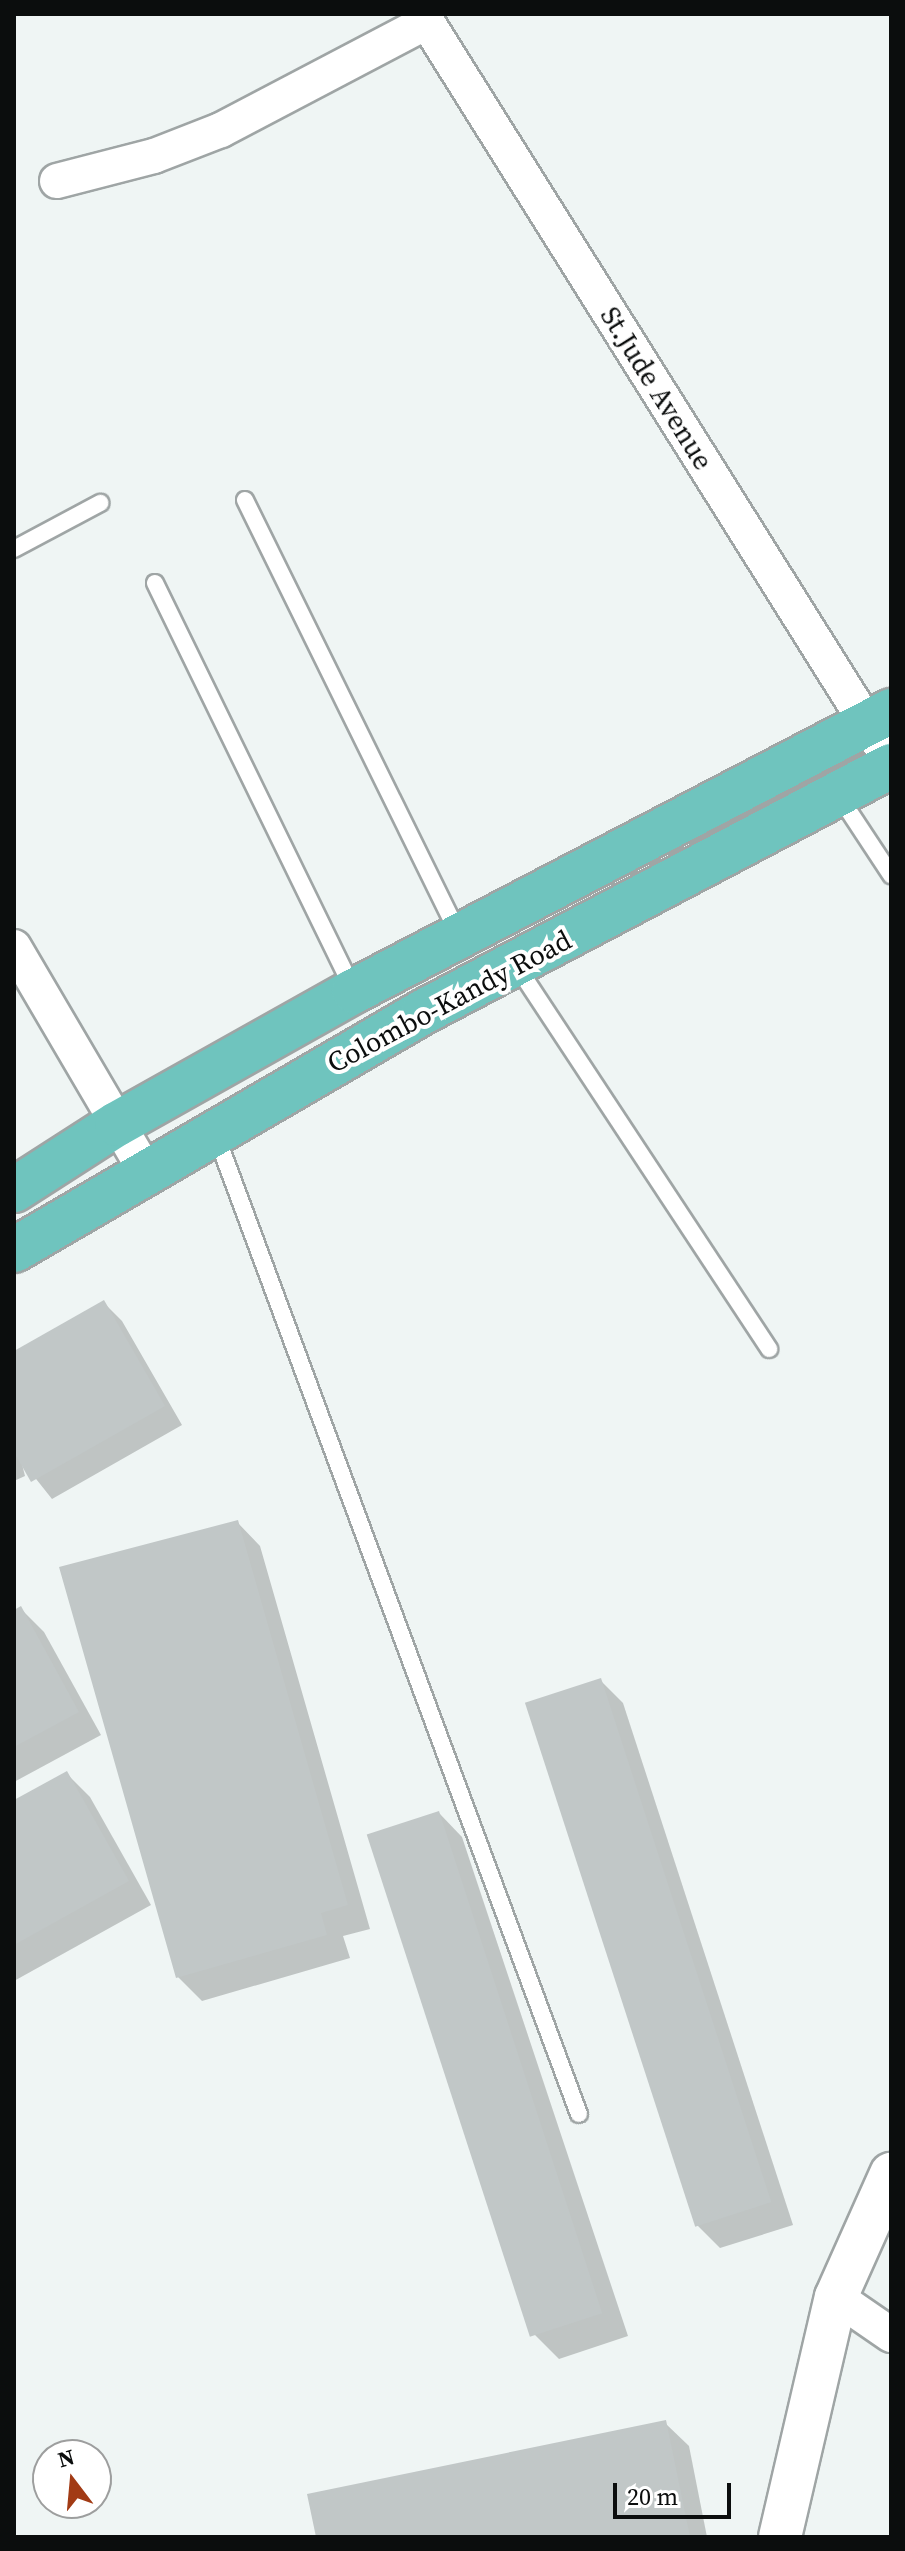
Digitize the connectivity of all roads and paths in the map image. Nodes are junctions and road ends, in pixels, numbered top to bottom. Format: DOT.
graph roads {
  1 [pos="424,18"];
  2 [pos="57,181"];
  3 [pos="245,500"];
  4 [pos="100,503"];
  5 [pos="14,549"];
  6 [pos="155,583"];
  7 [pos="880,718"];
  8 [pos="891,764"];
  9 [pos="839,796"];
  10 [pos="891,875"];
  11 [pos="460,937"];
  12 [pos="14,947"];
  13 [pos="515,964"];
  14 [pos="354,991"];
  15 [pos="117,1124"];
  16 [pos="214,1130"];
  17 [pos="145,1170"];
  18 [pos="14,1190"];
  19 [pos="14,1250"];
  20 [pos="769,1349"];
  21 [pos="579,2114"];
  22 [pos="891,2174"];
  23 [pos="836,2297"];
  24 [pos="891,2335"];
  25 [pos="780,2537"];
  1 -- 2 [label="street"];
  1 -- 7 [label="street, St.Jude Avenue"];
  3 -- 11 [label="lane"];
  4 -- 5 [label="lane"];
  6 -- 14 [label="lane"];
  7 -- 8 [label="street, St.Jude Avenue"];
  7 -- 11 [label="highway, Colombo-Kandy Road"];
  8 -- 9 [label="highway, Colombo-Kandy Road"];
  9 -- 10 [label="lane"];
  9 -- 13 [label="highway, Colombo-Kandy Road"];
  11 -- 14 [label="highway, Colombo-Kandy Road"];
  12 -- 15 [label="street"];
  13 -- 16 [label="highway, Colombo-Kandy Road"];
  13 -- 20 [label="lane"];
  14 -- 15 [label="highway, Colombo-Kandy Road"];
  15 -- 17 [label="street"];
  15 -- 18 [label="highway, Colombo-Kandy Road"];
  16 -- 17 [label="highway, Colombo-Kandy Road"];
  16 -- 21 [label="lane"];
  17 -- 19 [label="highway, Colombo-Kandy Road"];
  22 -- 23 [label="street"];
  23 -- 24 [label="street"];
  23 -- 25 [label="street"];
}
